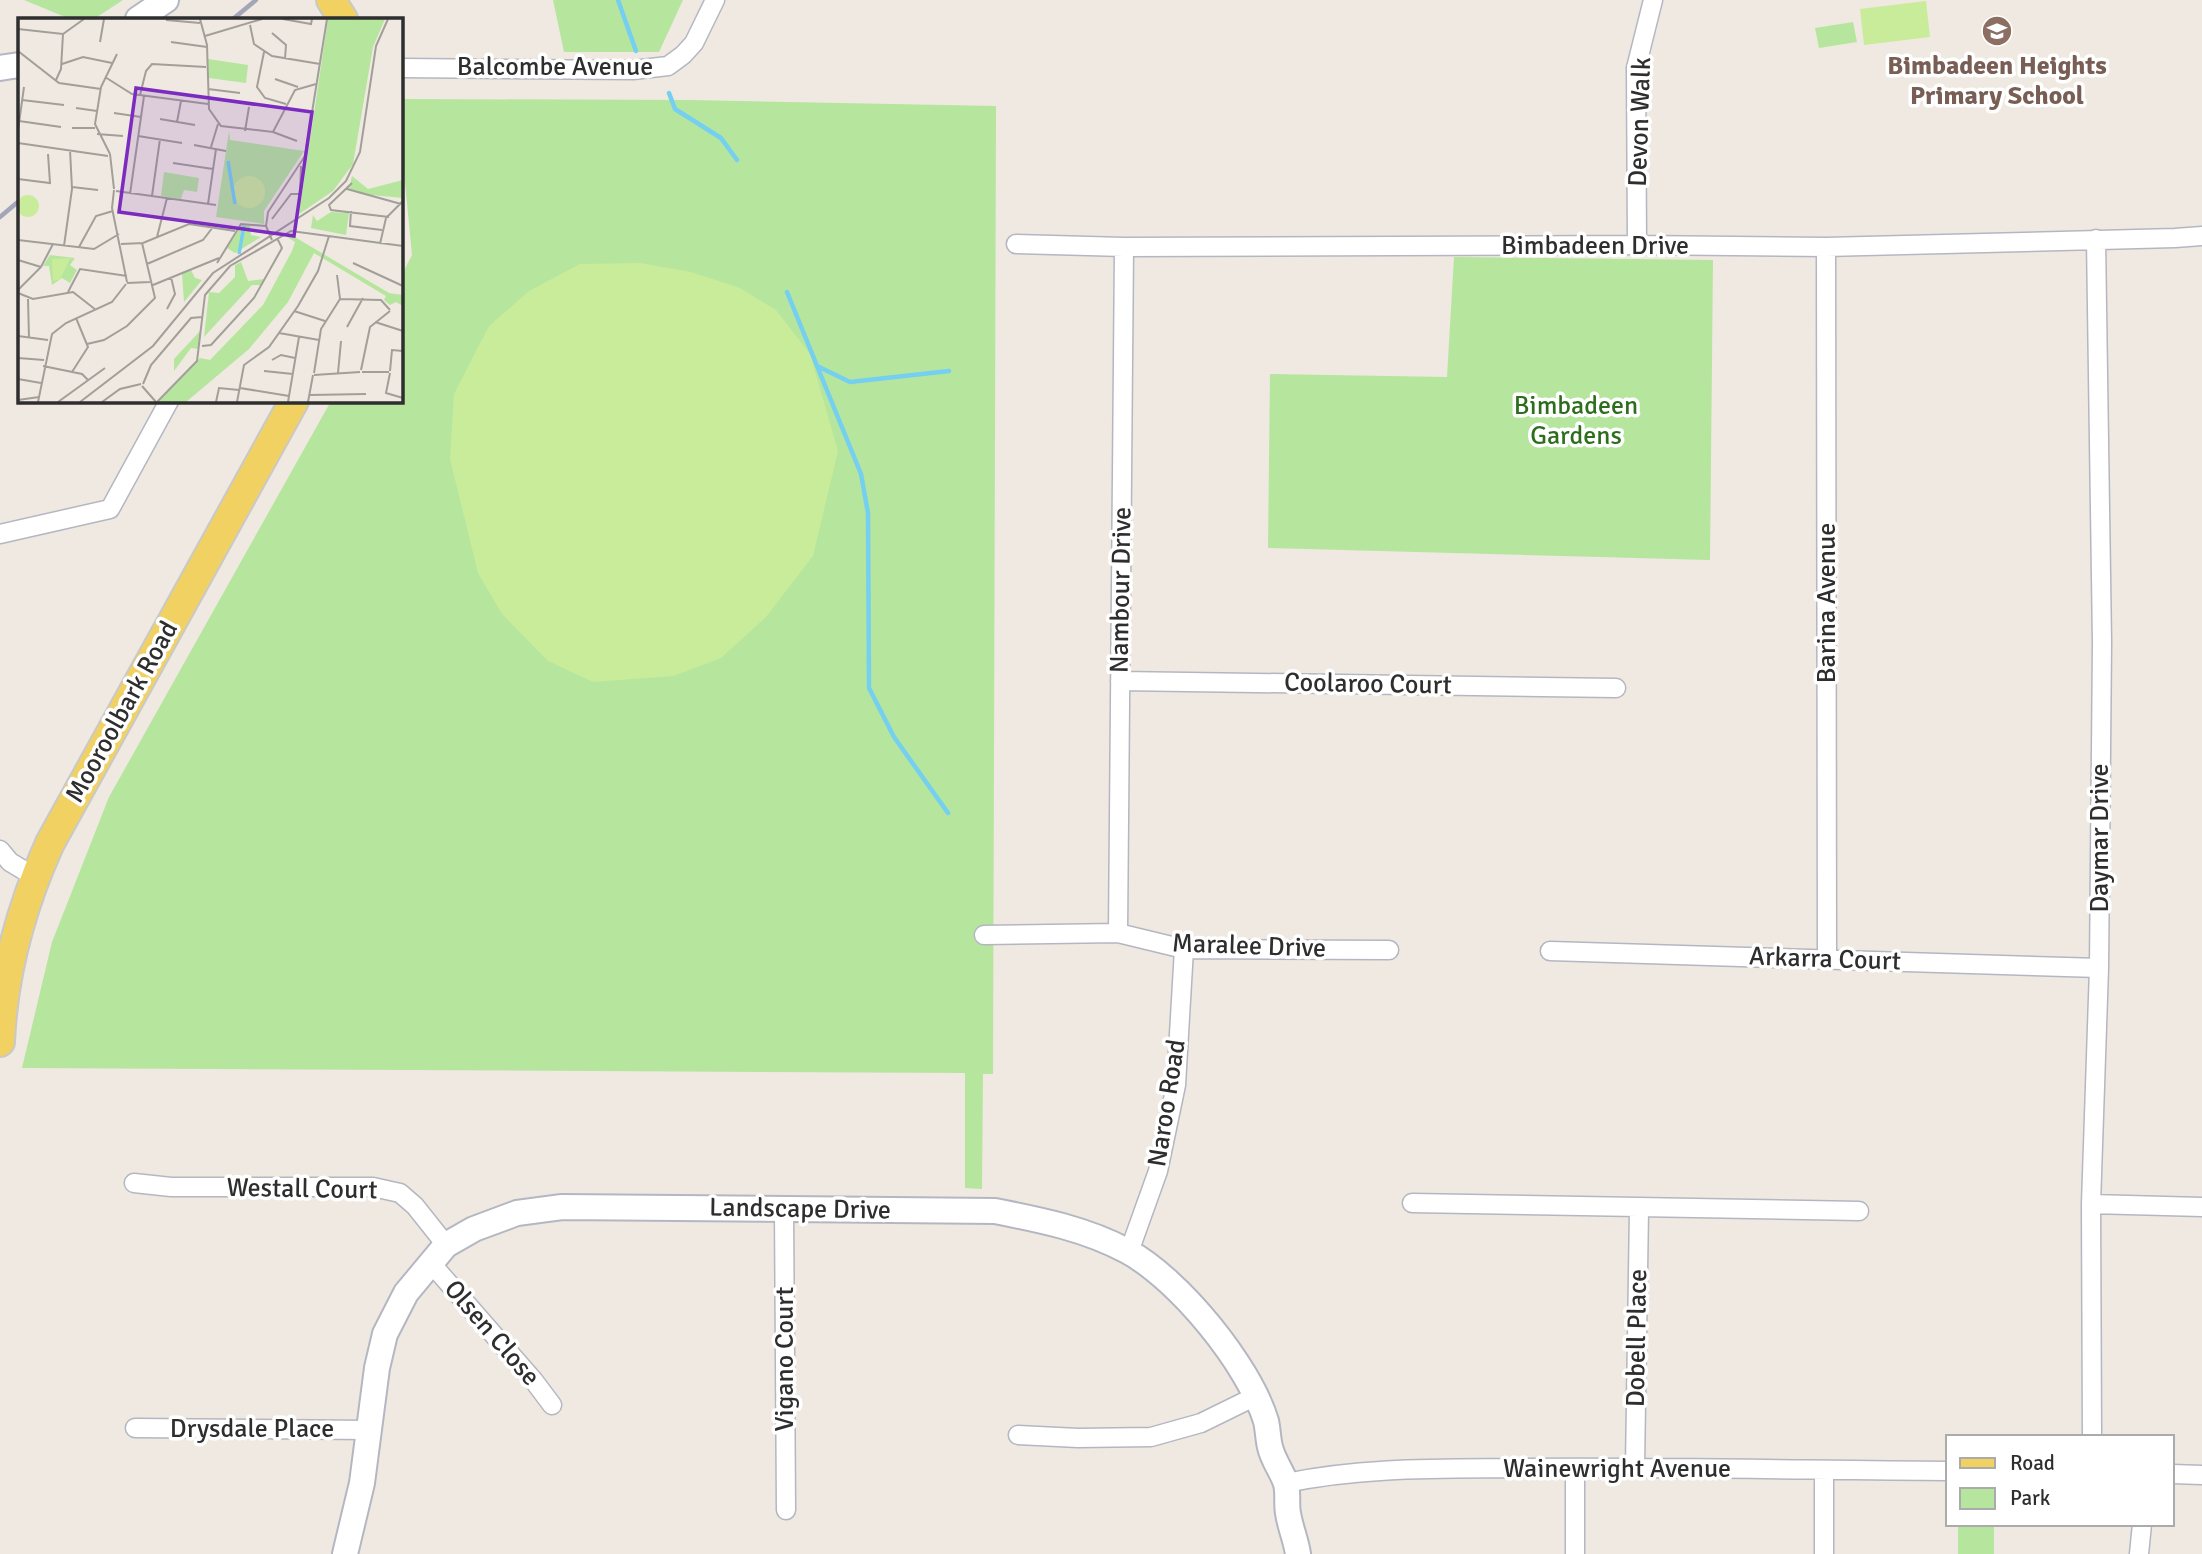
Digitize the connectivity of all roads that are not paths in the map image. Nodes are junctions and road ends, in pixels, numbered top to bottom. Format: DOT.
graph roads {
  1 [pos="166,0"];
  2 [pos="331,0"];
  3 [pos="715,0"];
  4 [pos="1653,0"];
  5 [pos="139,18"];
  6 [pos="342,18"];
  7 [pos="18,65"];
  8 [pos="0,68"];
  9 [pos="402,68"];
  10 [pos="2202,236"];
  11 [pos="2096,239"];
  12 [pos="2175,239"];
  13 [pos="2202,243"];
  14 [pos="1016,244"];
  15 [pos="1637,245"];
  16 [pos="1124,247"];
  17 [pos="1826,247"];
  18 [pos="168,402"];
  19 [pos="293,402"];
  20 [pos="0,534"];
  21 [pos="1120,681"];
  22 [pos="1616,688"];
  23 [pos="0,850"];
  24 [pos="35,877"];
  25 [pos="1118,933"];
  26 [pos="984,935"];
  27 [pos="1184,949"];
  28 [pos="1389,950"];
  29 [pos="1550,951"];
  30 [pos="1827,959"];
  31 [pos="2099,968"];
  32 [pos="0,1042"];
  33 [pos="134,1183"];
  34 [pos="1412,1203"];
  35 [pos="2091,1204"];
  36 [pos="2202,1207"];
  37 [pos="784,1209"];
  38 [pos="1639,1209"];
  39 [pos="1859,1211"];
  40 [pos="1129,1252"];
  41 [pos="438,1254"];
  42 [pos="1254,1396"];
  43 [pos="552,1405"];
  44 [pos="135,1428"];
  45 [pos="370,1430"];
  46 [pos="1018,1435"];
  47 [pos="2092,1435"];
  48 [pos="1635,1467"];
  49 [pos="1575,1468"];
  50 [pos="1824,1470"];
  51 [pos="1946,1471"];
  52 [pos="2174,1474"];
  53 [pos="2202,1475"];
  54 [pos="1286,1483"];
  55 [pos="786,1510"];
  56 [pos="2142,1526"];
  57 [pos="345,1554"];
  58 [pos="1298,1554"];
  59 [pos="1575,1554"];
  60 [pos="1824,1554"];
  61 [pos="2139,1554"];
  1 -- 5 [label="street"];
  2 -- 6 [label="main road"];
  3 -- 9 [label="street, Balcombe Avenue"];
  4 -- 15 [label="street, Devon Walk"];
  7 -- 8 [label="street"];
  10 -- 12 [label="street, Bimbadeen Drive"];
  11 -- 12 [label="street, Bimbadeen Drive"];
  11 -- 17 [label="street, Bimbadeen Drive"];
  11 -- 31 [label="street, Daymar Drive"];
  12 -- 13 [label="street, Bimbadeen Drive"];
  14 -- 16 [label="street, Bimbadeen Drive"];
  15 -- 16 [label="street, Bimbadeen Drive"];
  15 -- 17 [label="street, Bimbadeen Drive"];
  16 -- 21 [label="street, Nambour Drive"];
  17 -- 30 [label="street, Barina Avenue"];
  18 -- 20 [label="street"];
  19 -- 24 [label="main road, Mooroolbark Road"];
  21 -- 22 [label="street, Coolaroo Court"];
  21 -- 25 [label="street, Nambour Drive"];
  23 -- 24 [label="street"];
  24 -- 32 [label="main road, Mooroolbark Road"];
  25 -- 26 [label="street, Maralee Drive"];
  25 -- 27 [label="street, Maralee Drive"];
  27 -- 28 [label="street, Maralee Drive"];
  27 -- 40 [label="street, Naroo Road"];
  29 -- 30 [label="street, Arkarra Court"];
  30 -- 31 [label="street, Arkarra Court"];
  31 -- 35 [label="street, Daymar Drive"];
  33 -- 41 [label="street, Westall Court"];
  34 -- 38 [label="street"];
  35 -- 36 [label="street"];
  35 -- 47 [label="street, Daymar Drive"];
  37 -- 40 [label="street, Landscape Drive"];
  37 -- 41 [label="street, Landscape Drive"];
  37 -- 55 [label="street, Vigano Court"];
  38 -- 39 [label="street"];
  38 -- 48 [label="street, Dobell Place"];
  40 -- 42 [label="street, Landscape Drive"];
  41 -- 43 [label="street, Olsen Close"];
  41 -- 45 [label="street, Landscape Drive"];
  42 -- 46 [label="street"];
  42 -- 54 [label="street, Landscape Drive"];
  44 -- 45 [label="street, Drysdale Place"];
  45 -- 57 [label="street, Landscape Drive"];
  48 -- 49 [label="street, Wainewright Avenue"];
  48 -- 50 [label="street, Wainewright Avenue"];
  49 -- 54 [label="street, Wainewright Avenue"];
  49 -- 59 [label="street"];
  50 -- 51 [label="street, Wainewright Avenue"];
  50 -- 60 [label="street"];
  52 -- 53 [label="street"];
  54 -- 58 [label="street, Landscape Drive"];
  56 -- 61 [label="street"];
}
